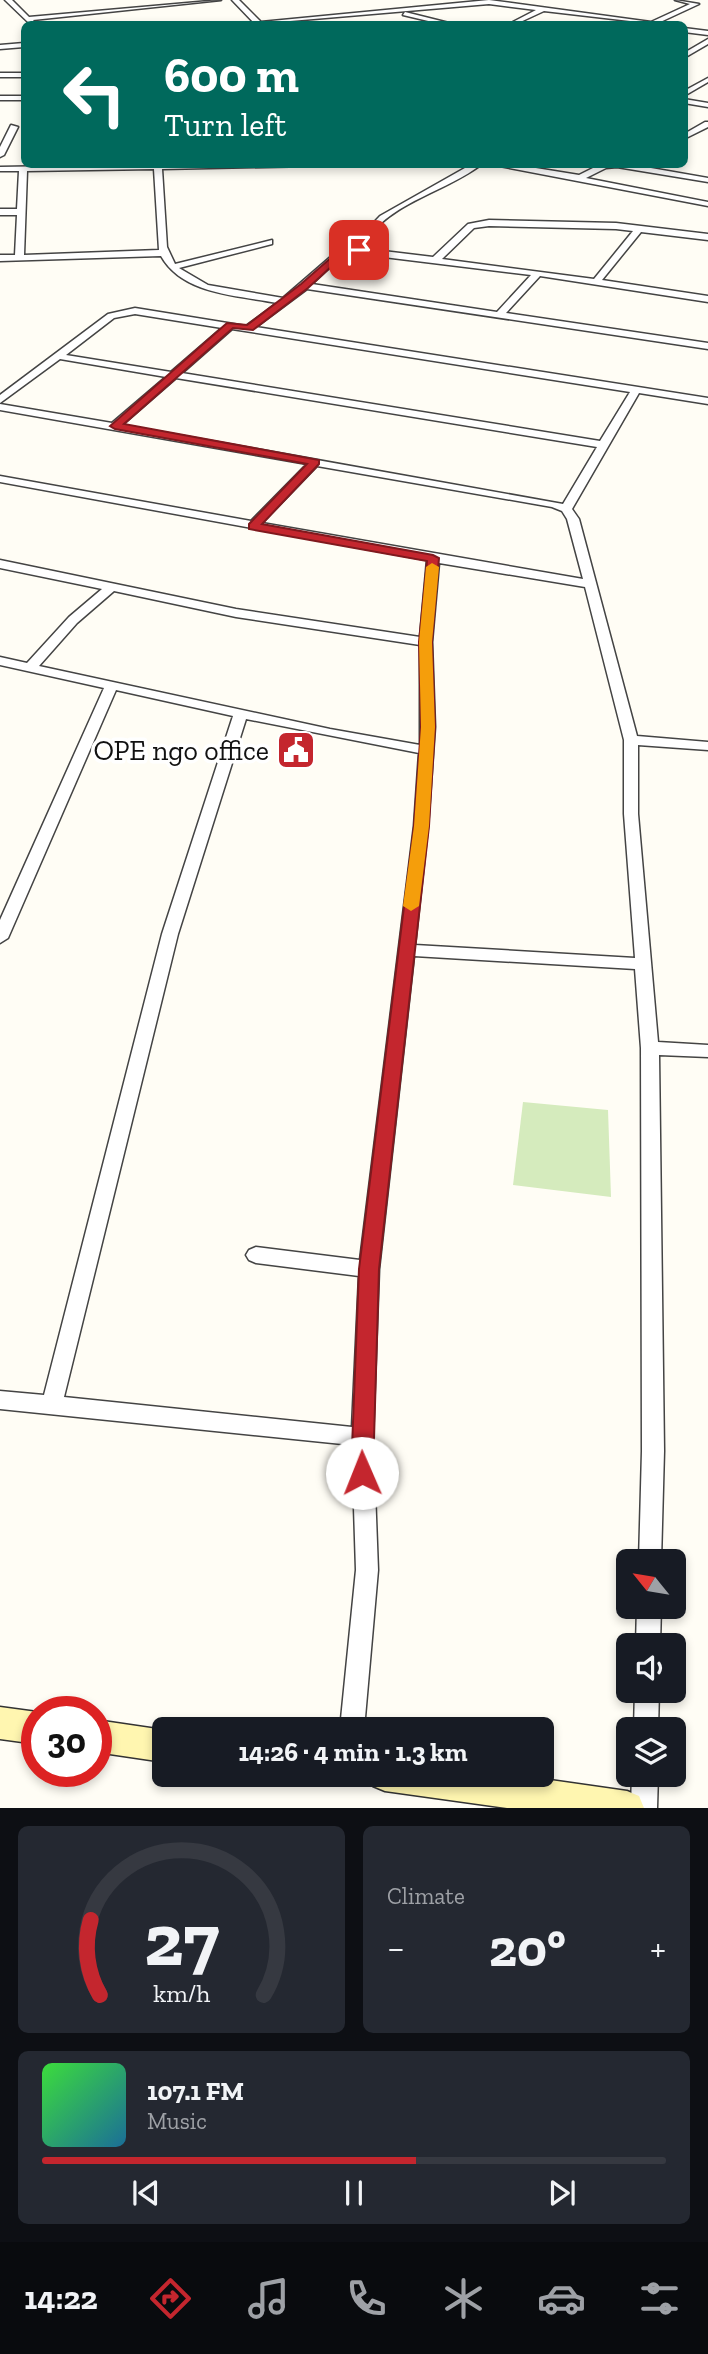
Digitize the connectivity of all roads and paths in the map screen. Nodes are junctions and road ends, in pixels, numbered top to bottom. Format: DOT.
graph roads {
  1 [pos="8,0"];
  2 [pos="218,0"];
  3 [pos="235,0"];
  4 [pos="412,0"];
  5 [pos="678,0"];
  6 [pos="703,1"];
  7 [pos="694,3"];
  8 [pos="435,7"];
  9 [pos="545,8"];
  10 [pos="392,11"];
  11 [pos="321,19"];
  12 [pos="30,21"];
  13 [pos="40,21"];
  14 [pos="256,21"];
  15 [pos="296,21"];
  16 [pos="325,21"];
  17 [pos="434,21"];
  18 [pos="518,21"];
  19 [pos="632,21"];
  20 [pos="659,21"];
  21 [pos="688,30"];
  22 [pos="708,33"];
  23 [pos="708,41"];
  24 [pos="21,45"];
  25 [pos="0,47"];
  26 [pos="688,54"];
  27 [pos="0,75"];
  28 [pos="21,75"];
  29 [pos="696,79"];
  30 [pos="708,80"];
  31 [pos="688,92"];
  32 [pos="21,97"];
  33 [pos="0,98"];
  34 [pos="688,102"];
  35 [pos="697,103"];
  36 [pos="708,104"];
  37 [pos="688,110"];
  38 [pos="708,124"];
  39 [pos="0,127"];
  40 [pos="14,127"];
  41 [pos="21,127"];
  42 [pos="688,135"];
  43 [pos="0,155"];
  44 [pos="90,168"];
  45 [pos="158,168"];
  46 [pos="471,168"];
  47 [pos="516,168"];
  48 [pos="604,168"];
  49 [pos="647,168"];
  50 [pos="0,169"];
  51 [pos="23,169"];
  52 [pos="708,169"];
  53 [pos="569,177"];
  54 [pos="693,178"];
  55 [pos="708,180"];
  56 [pos="708,204"];
  57 [pos="0,212"];
  58 [pos="20,212"];
  59 [pos="639,229"];
  60 [pos="708,237"];
  61 [pos="269,242"];
  62 [pos="371,251"];
  63 [pos="163,253"];
  64 [pos="19,257"];
  65 [pos="0,258"];
  66 [pos="436,259"];
  67 [pos="173,267"];
  68 [pos="538,273"];
  69 [pos="596,282"];
  70 [pos="305,286"];
  71 [pos="708,299"];
  72 [pos="283,301"];
  73 [pos="499,315"];
  74 [pos="231,325"];
  75 [pos="249,328"];
  76 [pos="708,346"];
  77 [pos="57,356"];
  78 [pos="173,374"];
  79 [pos="636,390"];
  80 [pos="0,400"];
  81 [pos="708,401"];
  82 [pos="0,407"];
  83 [pos="115,426"];
  84 [pos="601,445"];
  85 [pos="315,462"];
  86 [pos="0,479"];
  87 [pos="566,509"];
  88 [pos="253,526"];
  89 [pos="433,558"];
  90 [pos="0,564"];
  91 [pos="591,584"];
  92 [pos="111,588"];
  93 [pos="426,642"];
  94 [pos="0,661"];
  95 [pos="31,667"];
  96 [pos="112,685"];
  97 [pos="242,714"];
  98 [pos="631,740"];
  99 [pos="708,746"];
  100 [pos="425,750"];
  101 [pos="0,938"];
  102 [pos="406,950"];
  103 [pos="642,964"];
  104 [pos="650,1048"];
  105 [pos="708,1051"];
  106 [pos="256,1255"];
  107 [pos="369,1269"];
  108 [pos="0,1400"];
  109 [pos="52,1405"];
  110 [pos="362,1437"];
  111 [pos="650,1549"];
  112 [pos="353,1717"];
  113 [pos="0,1723"];
  114 [pos="21,1726"];
  115 [pos="112,1738"];
  116 [pos="152,1744"];
  117 [pos="478,1787"];
  118 [pos="645,1787"];
  119 [pos="627,1808"];
  120 [pos="644,1808"];
  1 -- 12 [label="street"];
  2 -- 13 [label="street"];
  3 -- 14 [label="street"];
  4 -- 8 [label="street"];
  5 -- 7 [label="street"];
  6 -- 7 [label="street"];
  7 -- 20 [label="street"];
  8 -- 9 [label="street"];
  8 -- 10 [label="street"];
  9 -- 18 [label="street"];
  9 -- 19 [label="street"];
  10 -- 11 [label="street"];
  10 -- 17 [label="street"];
  11 -- 15 [label="street"];
  11 -- 16 [label="street"];
  21 -- 22 [label="street"];
  23 -- 26 [label="street"];
  24 -- 25 [label="street"];
  27 -- 28 [label="street"];
  29 -- 30 [label="street"];
  30 -- 31 [label="street"];
  32 -- 33 [label="street"];
  34 -- 35 [label="street"];
  35 -- 36 [label="street"];
  35 -- 37 [label="street"];
  38 -- 42 [label="street"];
  39 -- 40 [label="street"];
  40 -- 41 [label="street"];
  40 -- 43 [label="street"];
  44 -- 51 [label="street"];
  45 -- 63 [label="street"];
  46 -- 62 [label="street"];
  47 -- 53 [label="street"];
  48 -- 53 [label="street"];
  49 -- 54 [label="street"];
  50 -- 51 [label="street"];
  51 -- 58 [label="street"];
  52 -- 54 [label="street"];
  53 -- 56 [label="street"];
  54 -- 55 [label="street"];
  57 -- 58 [label="street"];
  58 -- 64 [label="street"];
  59 -- 60 [label="street"];
  59 -- 66 [label="street"];
  59 -- 69 [label="street"];
  61 -- 67 [label="street"];
  62 -- 66 [label="street"];
  62 -- 70 [label="street"];
  63 -- 64 [label="street"];
  63 -- 67 [label="street"];
  64 -- 65 [label="street"];
  66 -- 68 [label="street"];
  67 -- 72 [label="street"];
  68 -- 69 [label="street"];
  68 -- 73 [label="street"];
  69 -- 71 [label="street"];
  70 -- 72 [label="street"];
  70 -- 73 [label="street"];
  72 -- 75 [label="street"];
  73 -- 76 [label="street"];
  74 -- 75 [label="street"];
  74 -- 77 [label="street"];
  74 -- 78 [label="street"];
  75 -- 79 [label="street"];
  77 -- 78 [label="street"];
  77 -- 80 [label="street"];
  78 -- 83 [label="street"];
  78 -- 84 [label="street"];
  79 -- 81 [label="street"];
  79 -- 84 [label="street"];
  82 -- 83 [label="street"];
  83 -- 85 [label="street"];
  84 -- 87 [label="street"];
  85 -- 87 [label="street"];
  85 -- 88 [label="street"];
  86 -- 88 [label="street"];
  87 -- 91 [label="street"];
  88 -- 89 [label="street"];
  89 -- 91 [label="street"];
  89 -- 93 [label="street"];
  90 -- 92 [label="street"];
  91 -- 98 [label="street"];
  92 -- 93 [label="street"];
  92 -- 95 [label="street"];
  93 -- 100 [label="street"];
  94 -- 95 [label="street"];
  95 -- 96 [label="street"];
  96 -- 97 [label="street"];
  96 -- 101 [label="street"];
  97 -- 100 [label="street"];
  97 -- 109 [label="street"];
  98 -- 99 [label="street"];
  98 -- 103 [label="street"];
  100 -- 102 [label="street"];
  102 -- 103 [label="street"];
  102 -- 107 [label="street"];
  103 -- 104 [label="street"];
  104 -- 105 [label="street"];
  104 -- 111 [label="street"];
  106 -- 107 [label="street"];
  107 -- 110 [label="street"];
  108 -- 109 [label="street"];
  109 -- 110 [label="street"];
  110 -- 112 [label="street"];
  113 -- 114 [label="main road"];
  115 -- 116 [label="main road"];
  117 -- 119 [label="main road"];
  118 -- 120 [label="street"];
}
